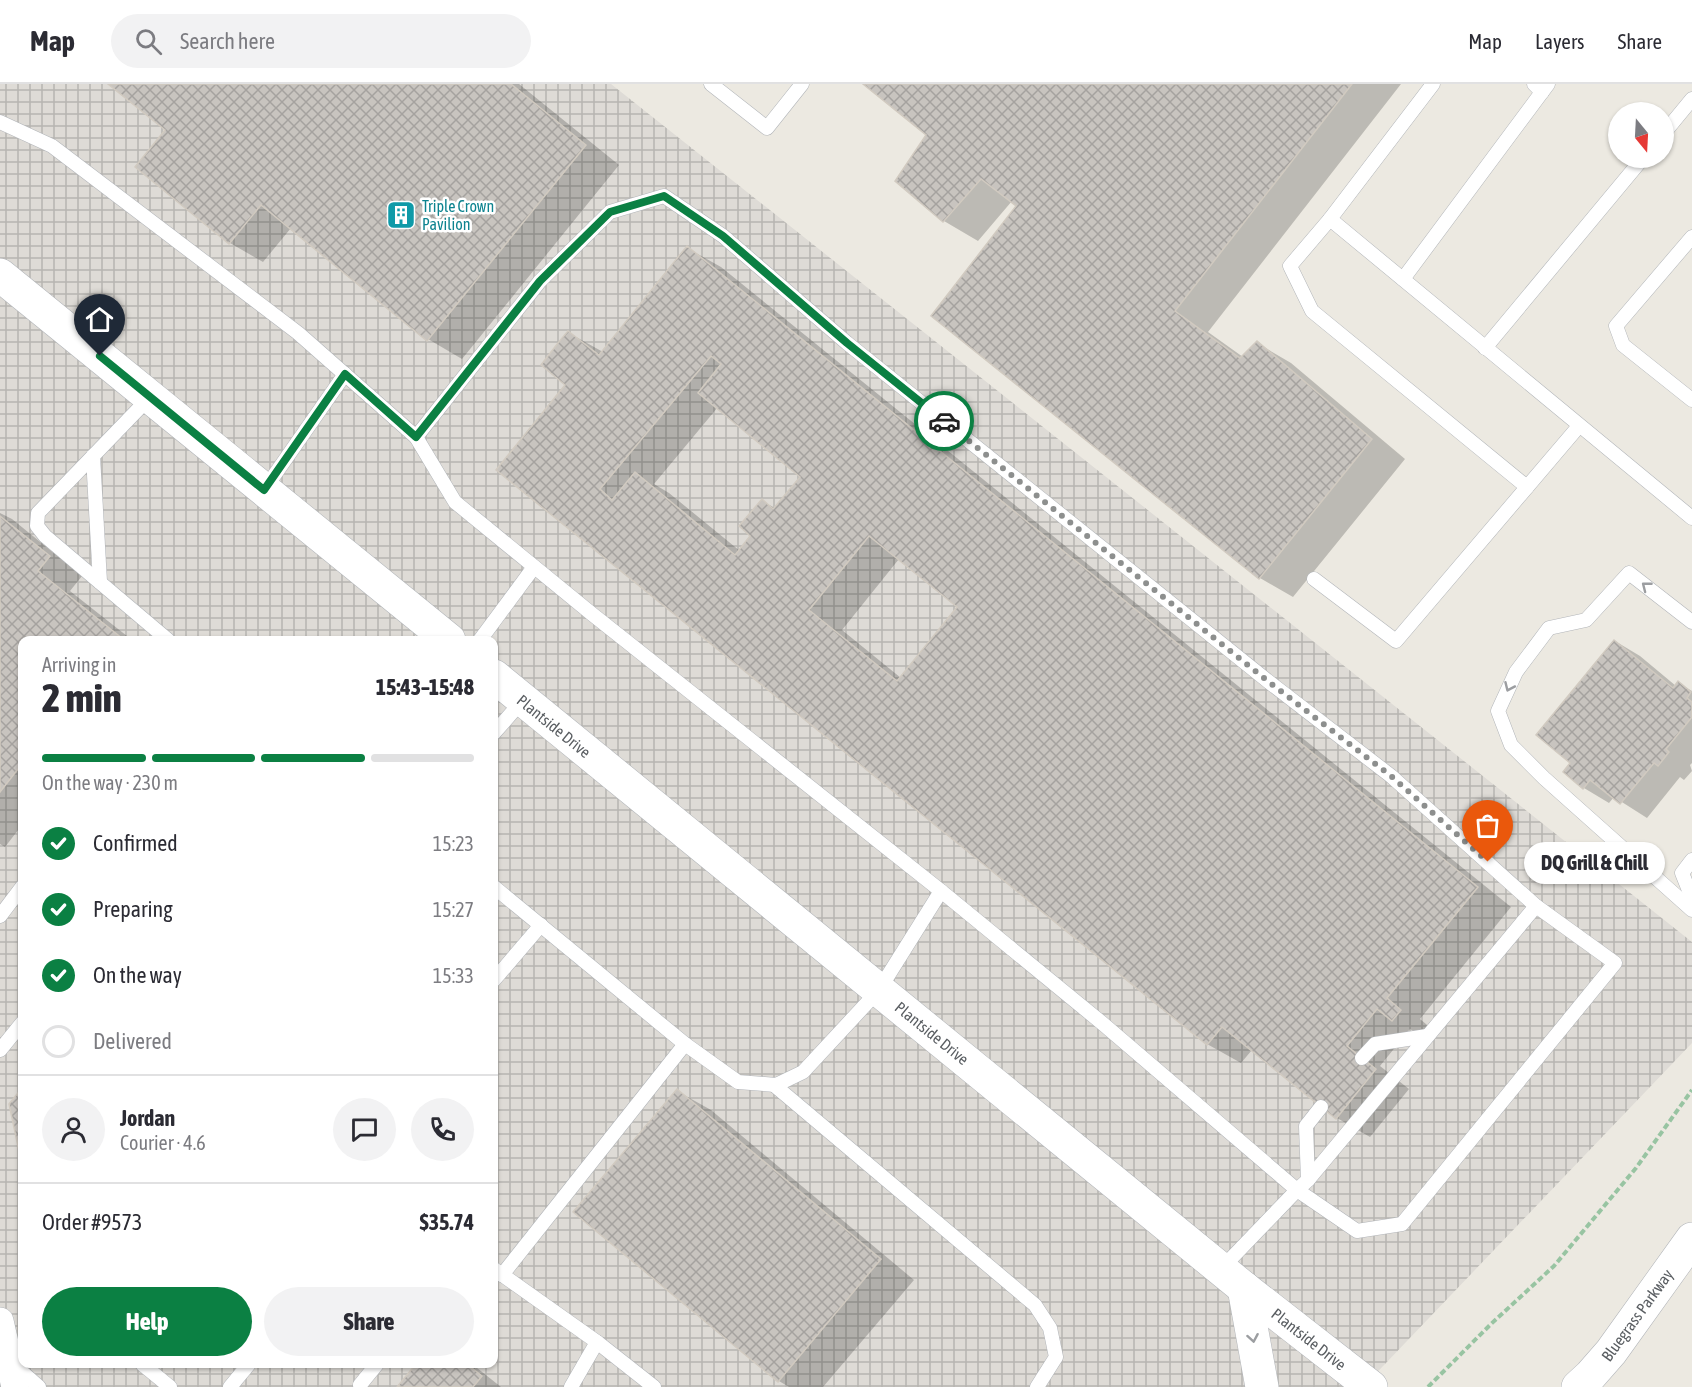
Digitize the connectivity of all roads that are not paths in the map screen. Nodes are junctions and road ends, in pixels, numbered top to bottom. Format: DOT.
graph roads {
  1 [pos="711,84"];
  2 [pos="802,84"];
  3 [pos="1433,84"];
  4 [pos="1542,87"];
  5 [pos="1692,99"];
  6 [pos="1674,121"];
  7 [pos="0,122"];
  8 [pos="1635,168"];
  9 [pos="1330,219"];
  10 [pos="1692,237"];
  11 [pos="0,275"];
  12 [pos="1403,279"];
  13 [pos="1485,348"];
  14 [pos="345,374"];
  15 [pos="150,397"];
  16 [pos="1692,400"];
  17 [pos="1579,426"];
  18 [pos="416,437"];
  19 [pos="93,456"];
  20 [pos="1527,487"];
  21 [pos="264,490"];
  22 [pos="1692,518"];
  23 [pos="534,567"];
  24 [pos="1314,579"];
  25 [pos="100,582"];
  26 [pos="1692,622"];
  27 [pos="163,636"];
  28 [pos="444,636"];
  29 [pos="483,636"];
  30 [pos="498,679"];
  31 [pos="523,700"];
  32 [pos="498,728"];
  33 [pos="1692,860"];
  34 [pos="498,890"];
  35 [pos="941,891"];
  36 [pos="18,892"];
  37 [pos="1692,898"];
  38 [pos="1536,906"];
  39 [pos="1692,910"];
  40 [pos="0,916"];
  41 [pos="541,925"];
  42 [pos="498,975"];
  43 [pos="879,990"];
  44 [pos="18,1028"];
  45 [pos="1427,1036"];
  46 [pos="685,1044"];
  47 [pos="0,1050"];
  48 [pos="1362,1058"];
  49 [pos="774,1085"];
  50 [pos="1321,1107"];
  51 [pos="1308,1180"];
  52 [pos="1297,1190"];
  53 [pos="1692,1239"];
  54 [pos="498,1272"];
  55 [pos="1233,1279"];
  56 [pos="0,1321"];
  57 [pos="597,1342"];
  58 [pos="10,1358"];
  59 [pos="20,1368"];
  60 [pos="147,1368"];
  61 [pos="246,1368"];
  62 [pos="374,1368"];
  63 [pos="360,1385"];
  64 [pos="15,1387"];
  65 [pos="39,1387"];
  66 [pos="170,1387"];
  67 [pos="230,1387"];
  68 [pos="571,1387"];
  69 [pos="654,1387"];
  70 [pos="1037,1387"];
  71 [pos="1262,1387"];
  72 [pos="1371,1387"];
  73 [pos="1578,1387"];
  1 -- 2 [label="lane"];
  3 -- 9 [label="lane"];
  4 -- 12 [label="lane"];
  5 -- 6 [label="lane"];
  7 -- 14 [label="lane"];
  8 -- 13 [label="lane"];
  9 -- 12 [label="lane"];
  9 -- 20 [label="lane"];
  10 -- 16 [label="lane"];
  11 -- 15 [label="street"];
  12 -- 13 [label="lane"];
  13 -- 17 [label="lane"];
  14 -- 18 [label="lane"];
  14 -- 21 [label="lane"];
  15 -- 19 [label="lane"];
  15 -- 21 [label="street"];
  17 -- 20 [label="lane"];
  17 -- 22 [label="lane"];
  18 -- 23 [label="lane"];
  18 -- 38 [label="lane"];
  19 -- 25 [label="lane"];
  19 -- 25 [label="lane"];
  20 -- 24 [label="lane"];
  21 -- 28 [label="street"];
  23 -- 29 [label="lane"];
  23 -- 35 [label="lane"];
  25 -- 27 [label="lane"];
  26 -- 39 [label="lane, one-way"];
  30 -- 31 [label="street, Plantside Drive"];
  31 -- 32 [label="lane"];
  31 -- 43 [label="street, Plantside Drive"];
  33 -- 37 [label="lane"];
  34 -- 41 [label="lane"];
  35 -- 43 [label="lane"];
  35 -- 52 [label="lane"];
  36 -- 40 [label="lane"];
  38 -- 45 [label="lane"];
  38 -- 52 [label="lane"];
  41 -- 42 [label="lane"];
  41 -- 46 [label="lane"];
  43 -- 49 [label="lane"];
  43 -- 55 [label="street, Plantside Drive"];
  44 -- 47 [label="lane"];
  45 -- 48 [label="lane"];
  45 -- 51 [label="lane"];
  46 -- 49 [label="lane"];
  46 -- 54 [label="lane"];
  49 -- 70 [label="lane"];
  50 -- 51 [label="lane"];
  51 -- 52 [label="lane"];
  52 -- 55 [label="lane"];
  53 -- 73 [label="street, Bluegrass Parkway"];
  54 -- 57 [label="lane"];
  55 -- 71 [label="street, one-way"];
  55 -- 72 [label="street, Plantside Drive"];
  56 -- 58 [label="street"];
  57 -- 68 [label="lane"];
  57 -- 69 [label="lane"];
  58 -- 64 [label="street"];
  59 -- 65 [label="lane"];
  60 -- 66 [label="lane"];
  61 -- 67 [label="lane"];
  62 -- 63 [label="lane"];
}
